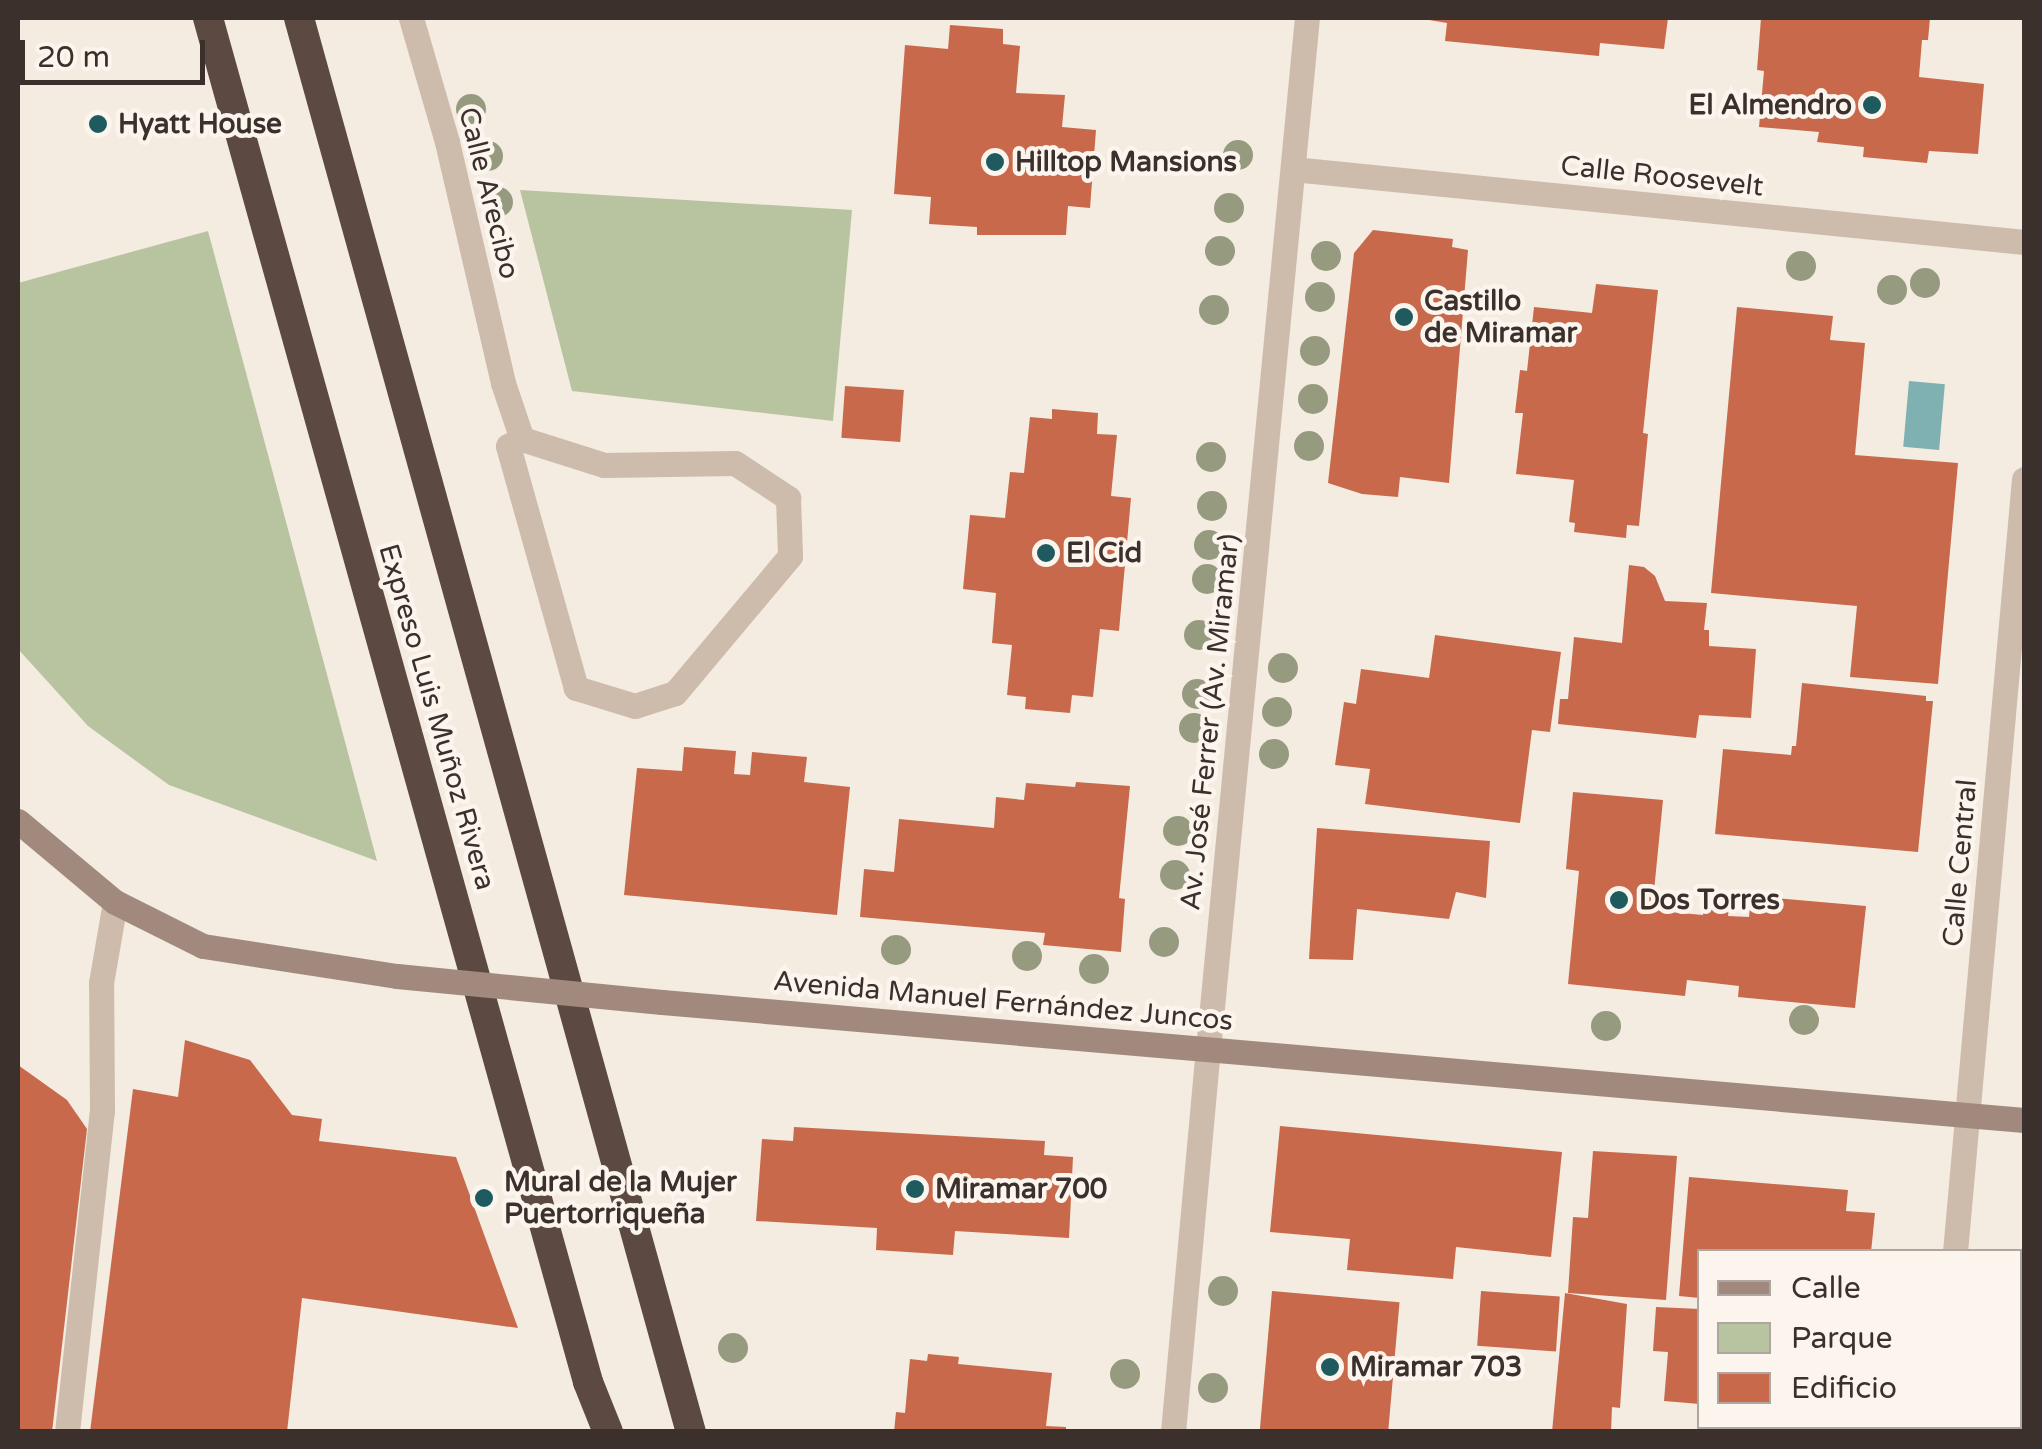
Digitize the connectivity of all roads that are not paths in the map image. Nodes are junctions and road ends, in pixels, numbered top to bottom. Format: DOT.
graph roads {
  1 [pos="208,18"];
  2 [pos="298,18"];
  3 [pos="410,18"];
  4 [pos="1307,18"];
  5 [pos="1293,170"];
  6 [pos="2024,242"];
  7 [pos="522,439"];
  8 [pos="2024,479"];
  9 [pos="18,821"];
  10 [pos="114,902"];
  11 [pos="1208,1049"];
  12 [pos="1968,1114"];
  13 [pos="2024,1120"];
  14 [pos="1955,1249"];
  15 [pos="67,1432"];
  16 [pos="608,1432"];
  17 [pos="691,1432"];
  18 [pos="1173,1432"];
  1 -- 16 [label="highway, Expreso Luis Muñoz Rivera"];
  2 -- 17 [label="highway, Expreso Luis Muñoz Rivera"];
  3 -- 7 [label="street, Calle Arecibo"];
  4 -- 5 [label="street, Av. José Ferrer (Av. Miramar)"];
  5 -- 6 [label="street, Calle Roosevelt"];
  5 -- 11 [label="street, Av. José Ferrer (Av. Miramar)"];
  7 -- 7 [label="street"];
  8 -- 12 [label="street, Calle Central"];
  9 -- 10 [label="main road, Avenida Manuel Fernández Juncos"];
  10 -- 11 [label="main road, Avenida Manuel Fernández Juncos, bridge"];
  10 -- 15 [label="street"];
  11 -- 12 [label="main road, Avenida Manuel Fernández Juncos"];
  11 -- 18 [label="street, Av. José Ferrer (Av. Miramar)"];
  12 -- 13 [label="main road, Avenida Manuel Fernández Juncos"];
  12 -- 14 [label="street, Calle Central"];
}
